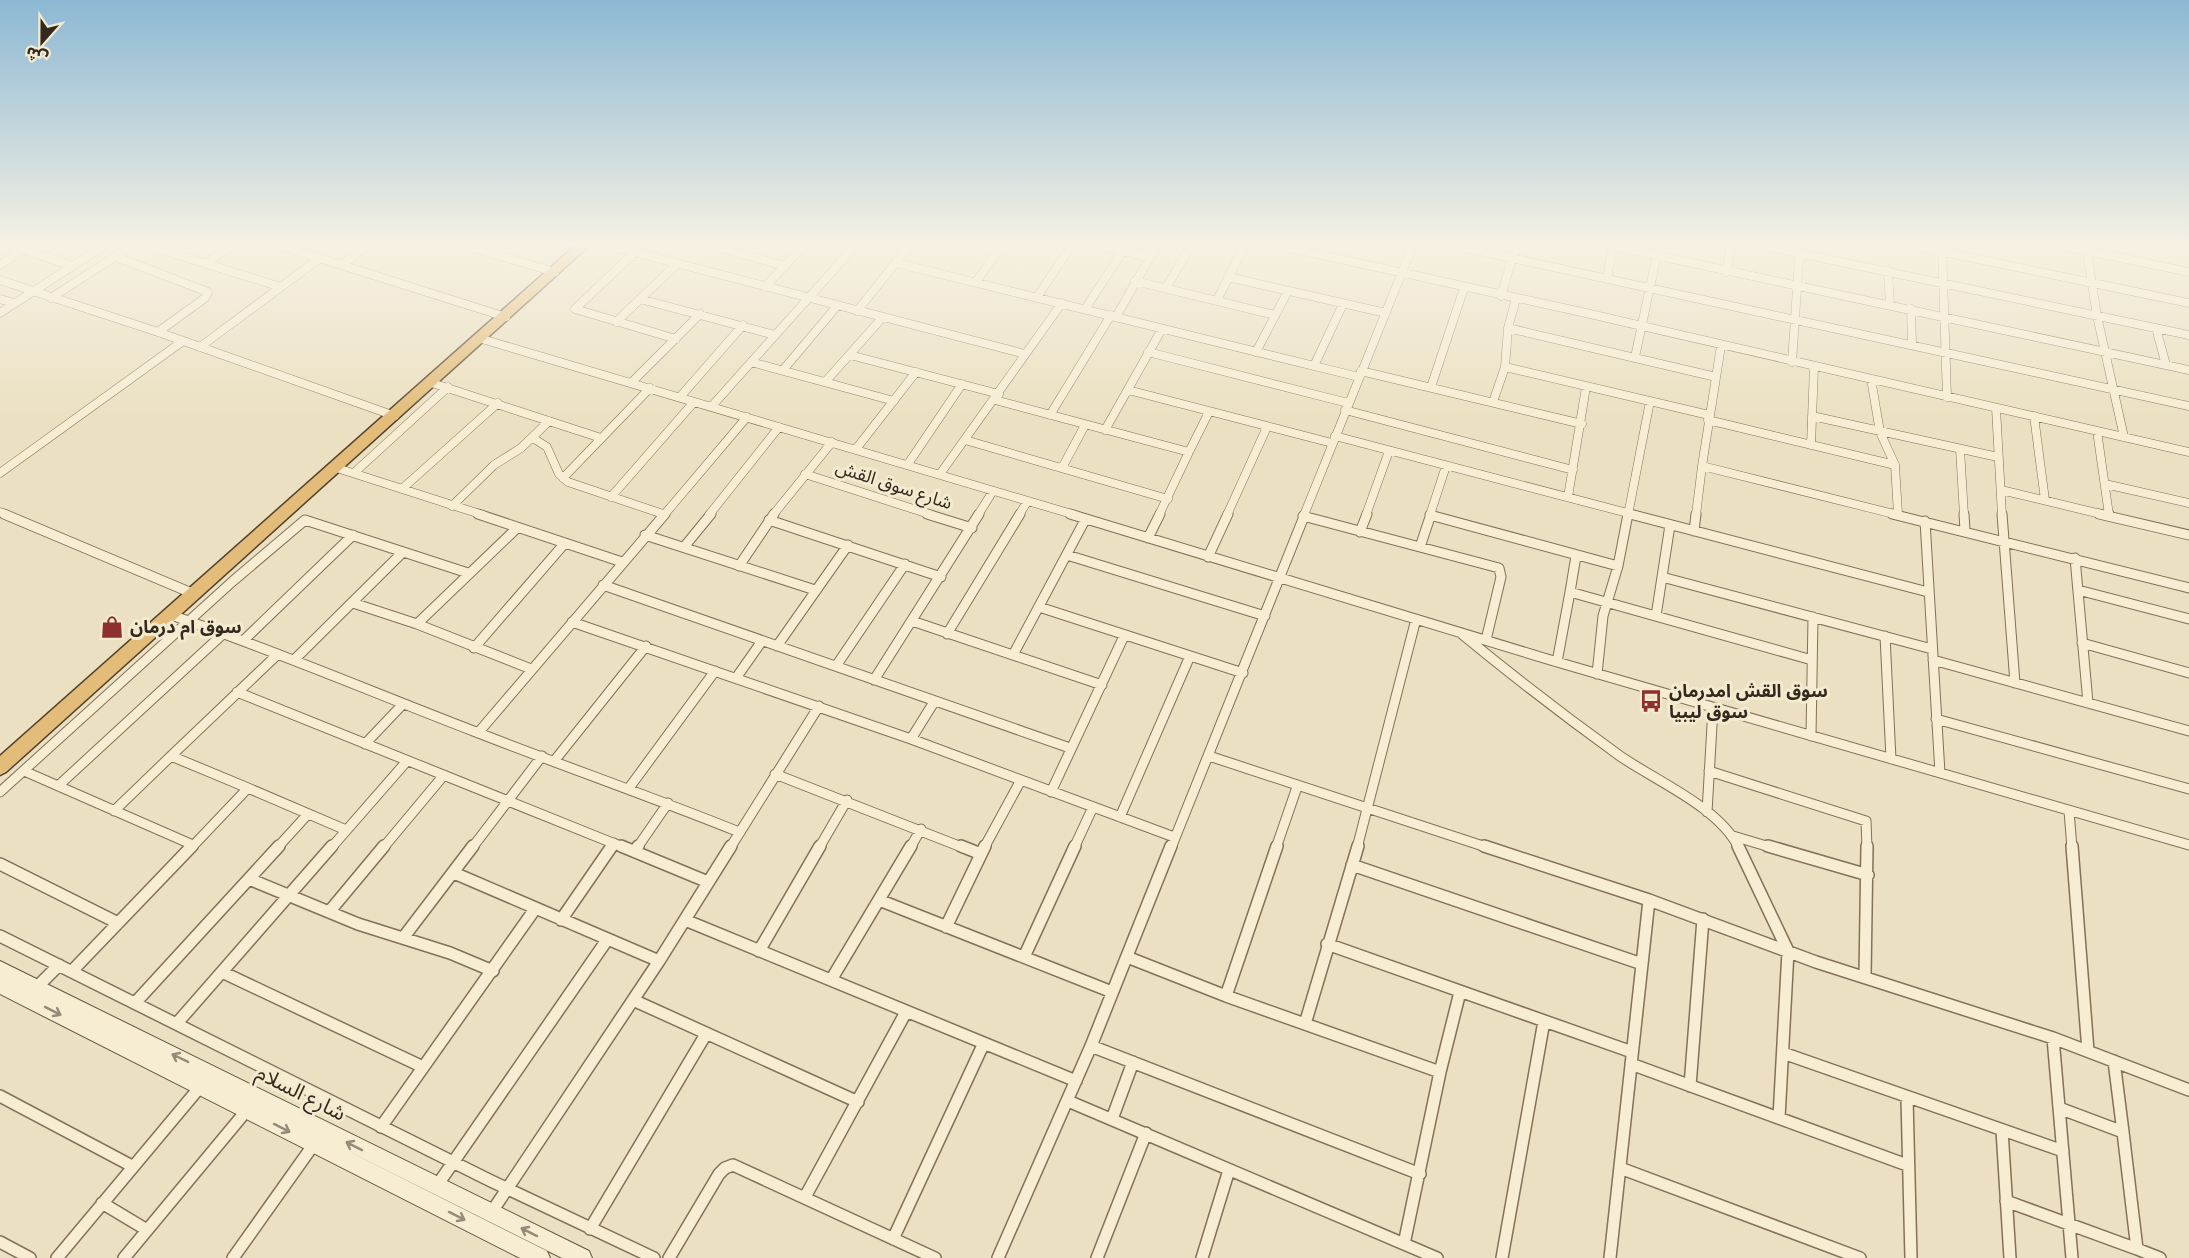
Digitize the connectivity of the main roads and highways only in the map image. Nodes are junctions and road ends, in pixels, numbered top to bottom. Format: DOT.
graph roads {
  1 [pos="520,304"];
  2 [pos="0,767"];
  3 [pos="0,969"];
  4 [pos="0,985"];
  5 [pos="32,993"];
  6 [pos="531,1256"];
  7 [pos="582,1258"];
  1 -- 2 [label="highway"];
  3 -- 5 [label="main road, شارع السلام"];
  4 -- 5 [label="main road, شارع السلام"];
  5 -- 6 [label="main road, شارع السلام, one-way"];
  7 -- 5 [label="main road, شارع السلام, one-way"];
}
